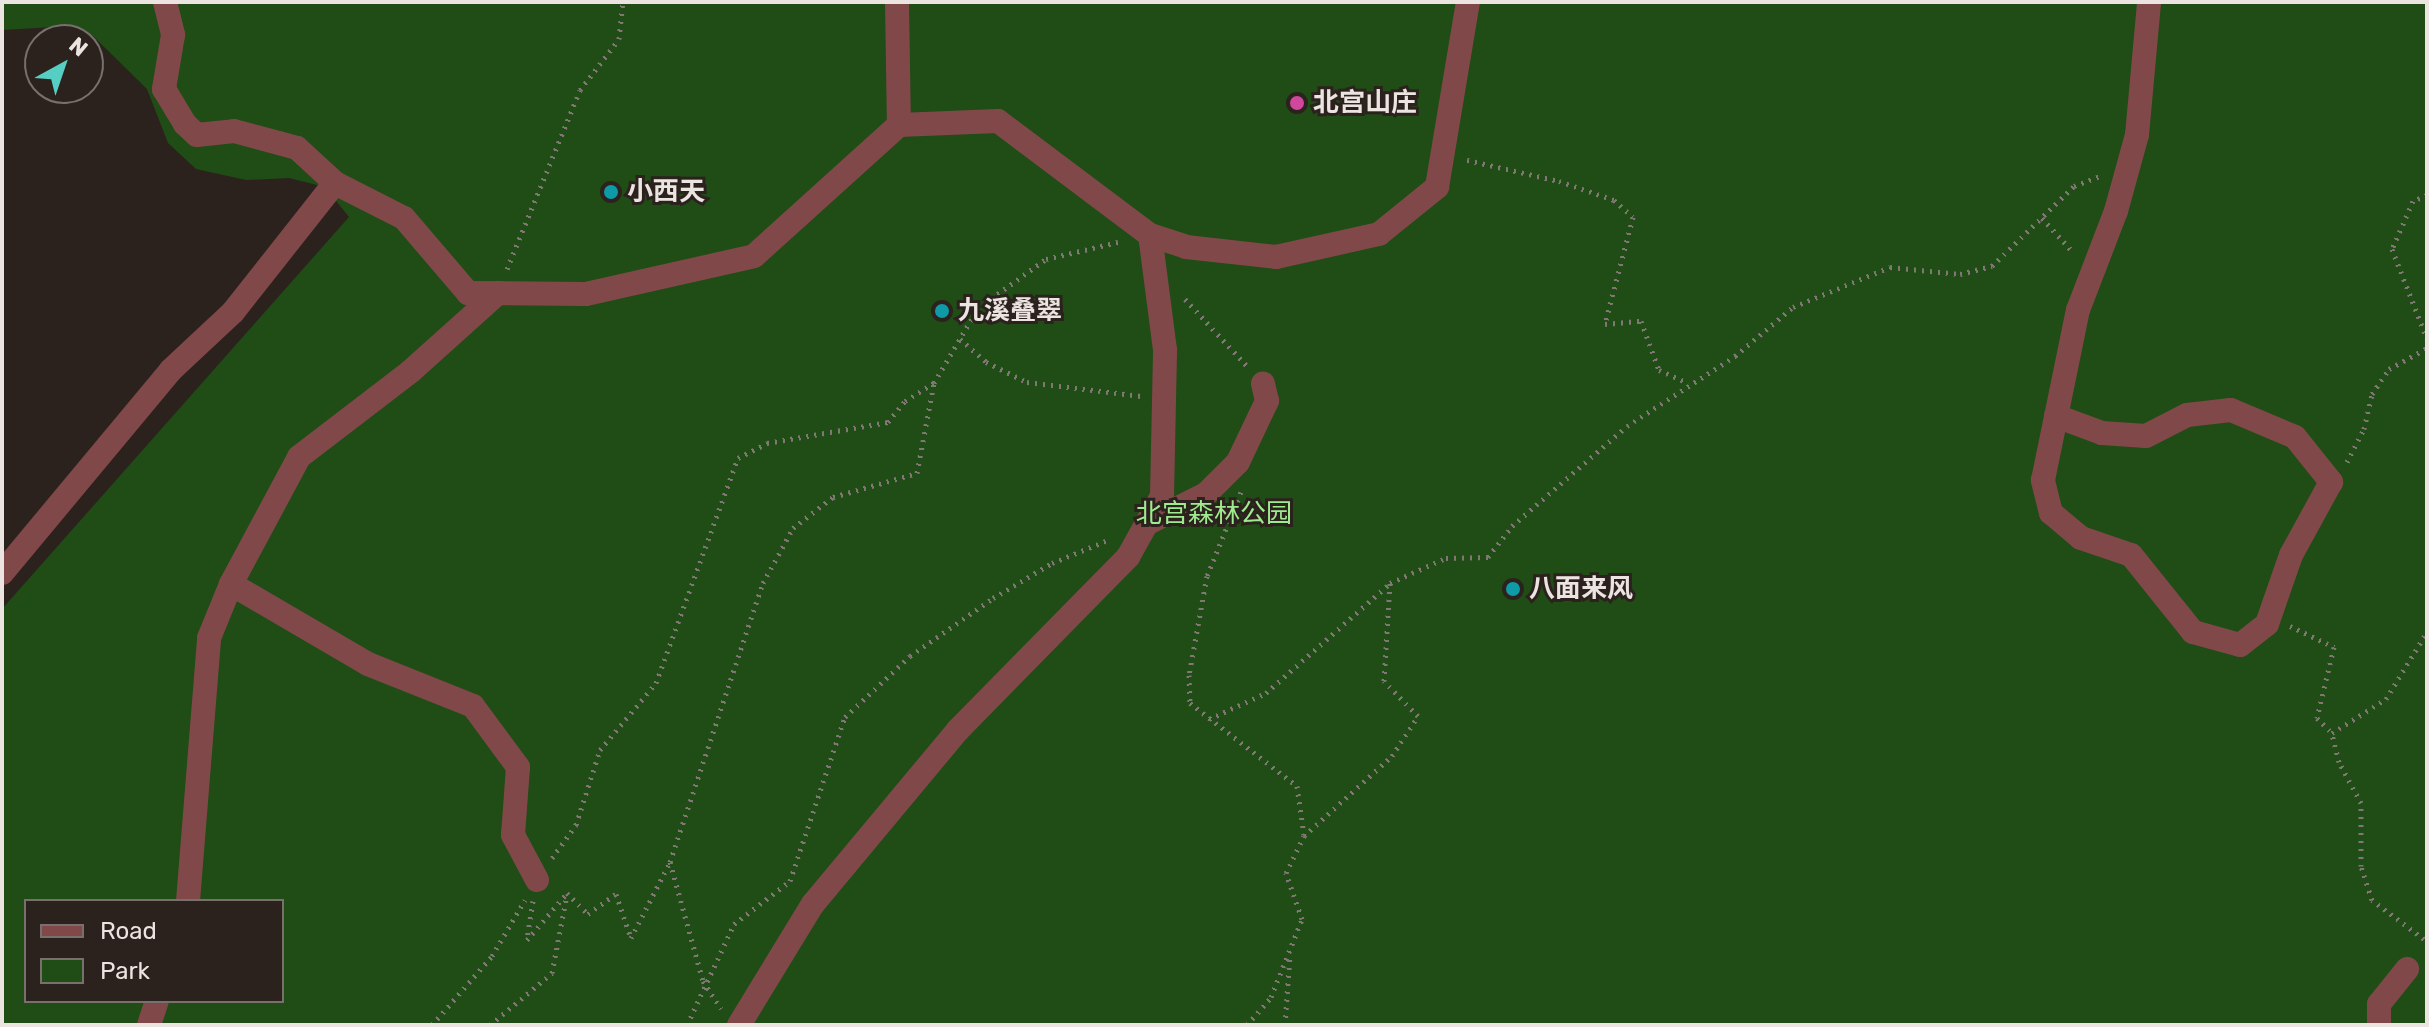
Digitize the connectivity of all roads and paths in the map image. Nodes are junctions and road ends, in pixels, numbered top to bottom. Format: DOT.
graph roads {
  1 [pos="165,2"];
  2 [pos="623,2"];
  3 [pos="897,2"];
  4 [pos="1468,2"];
  5 [pos="2149,2"];
  6 [pos="899,125"];
  7 [pos="1443,155"];
  8 [pos="2129,163"];
  9 [pos="335,183"];
  10 [pos="2427,195"];
  11 [pos="2042,218"];
  12 [pos="1150,235"];
  13 [pos="1154,266"];
  14 [pos="2090,271"];
  15 [pos="498,293"];
  16 [pos="960,339"];
  17 [pos="2427,339"];
  18 [pos="2427,348"];
  19 [pos="934,383"];
  20 [pos="1263,383"];
  21 [pos="1688,383"];
  22 [pos="1164,399"];
  23 [pos="2056,416"];
  24 [pos="1238,462"];
  25 [pos="2331,482"];
  26 [pos="1146,524"];
  27 [pos="2,573"];
  28 [pos="1390,583"];
  29 [pos="231,584"];
  30 [pos="2267,624"];
  31 [pos="2427,632"];
  32 [pos="1209,719"];
  33 [pos="2332,733"];
  34 [pos="1304,836"];
  35 [pos="670,862"];
  36 [pos="537,880"];
  37 [pos="567,893"];
  38 [pos="188,899"];
  39 [pos="2424,939"];
  40 [pos="1290,950"];
  41 [pos="2407,969"];
  42 [pos="703,981"];
  43 [pos="156,1003"];
  44 [pos="732,1020"];
  45 [pos="149,1025"];
  46 [pos="432,1025"];
  47 [pos="490,1025"];
  48 [pos="687,1025"];
  49 [pos="1247,1025"];
  50 [pos="1285,1025"];
  51 [pos="2379,1025"];
  1 -- 9 [label="street"];
  2 -- 15 [label="path"];
  3 -- 6 [label="street"];
  4 -- 7 [label="street"];
  5 -- 8 [label="street"];
  6 -- 12 [label="street"];
  6 -- 15 [label="street"];
  7 -- 12 [label="street"];
  7 -- 21 [label="path"];
  8 -- 11 [label="path"];
  8 -- 14 [label="street"];
  9 -- 15 [label="street"];
  9 -- 27 [label="street"];
  10 -- 17 [label="path"];
  11 -- 14 [label="path"];
  11 -- 21 [label="path"];
  12 -- 13 [label="street"];
  12 -- 16 [label="path"];
  13 -- 20 [label="path"];
  13 -- 22 [label="street"];
  14 -- 23 [label="street"];
  15 -- 29 [label="street"];
  16 -- 19 [label="path"];
  16 -- 22 [label="path"];
  18 -- 25 [label="path"];
  19 -- 35 [label="path"];
  19 -- 36 [label="path"];
  20 -- 24 [label="street"];
  21 -- 28 [label="path"];
  22 -- 26 [label="street"];
  23 -- 25 [label="street"];
  23 -- 30 [label="street"];
  24 -- 26 [label="street"];
  24 -- 32 [label="path"];
  25 -- 30 [label="street"];
  26 -- 42 [label="path"];
  26 -- 44 [label="street"];
  28 -- 32 [label="path"];
  28 -- 34 [label="path"];
  29 -- 36 [label="street"];
  29 -- 38 [label="street"];
  30 -- 33 [label="path"];
  31 -- 33 [label="path"];
  32 -- 34 [label="path"];
  33 -- 39 [label="path"];
  34 -- 40 [label="path"];
  35 -- 37 [label="path"];
  35 -- 42 [label="path"];
  36 -- 37 [label="path"];
  36 -- 46 [label="path"];
  37 -- 47 [label="path"];
  40 -- 49 [label="path"];
  40 -- 50 [label="path"];
  41 -- 51 [label="street"];
  42 -- 44 [label="path"];
  42 -- 48 [label="path"];
  43 -- 45 [label="street"];
}
